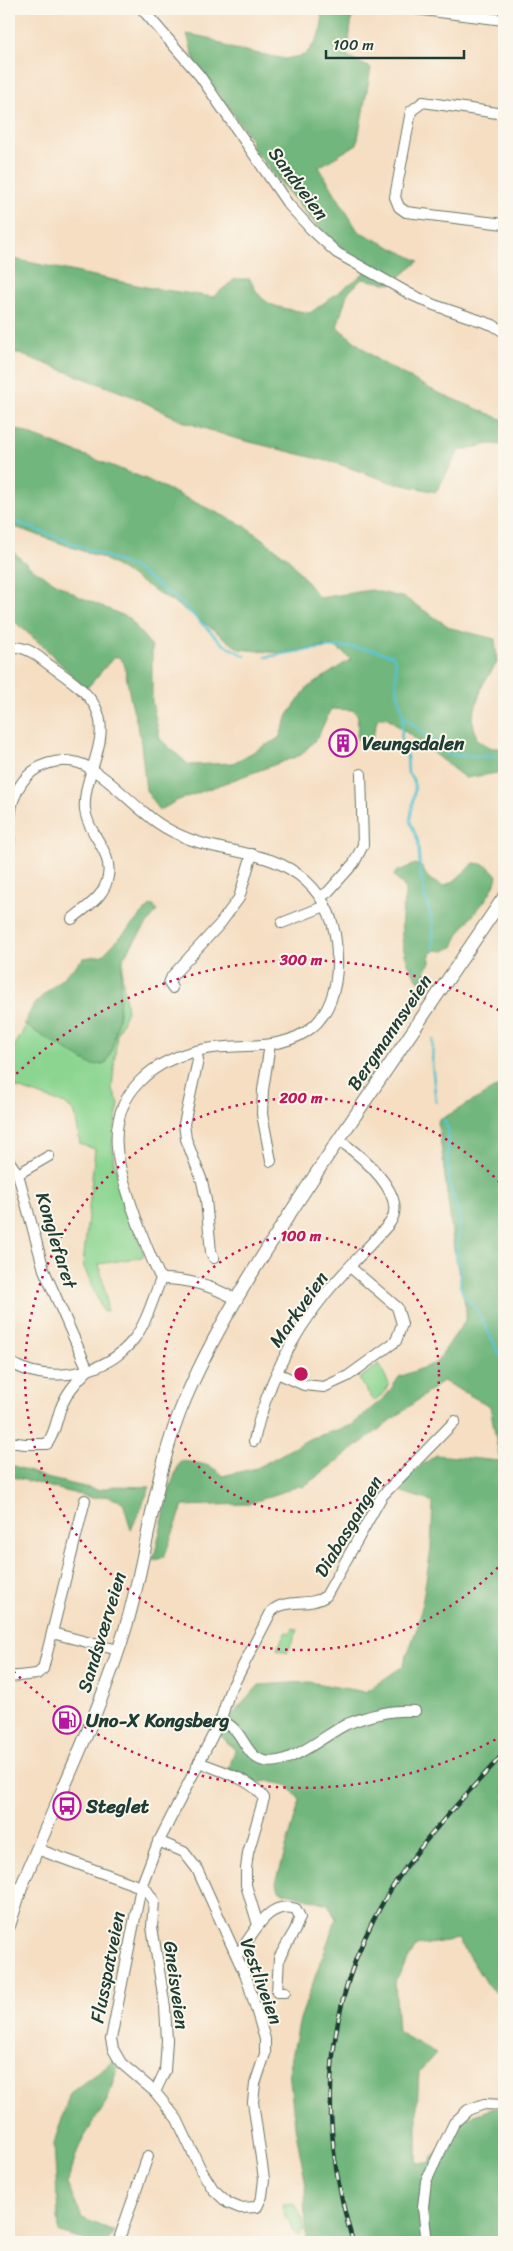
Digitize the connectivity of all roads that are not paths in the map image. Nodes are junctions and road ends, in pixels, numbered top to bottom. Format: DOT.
graph roads {
  1 [pos="142,9"];
  2 [pos="415,9"];
  3 [pos="504,20"];
  4 [pos="504,114"];
  5 [pos="504,224"];
  6 [pos="504,332"];
  7 [pos="9,647"];
  8 [pos="93,769"];
  9 [pos="361,774"];
  10 [pos="9,848"];
  11 [pos="252,854"];
  12 [pos="504,897"];
  13 [pos="323,901"];
  14 [pos="72,919"];
  15 [pos="282,923"];
  16 [pos="172,988"];
  17 [pos="270,1044"];
  18 [pos="196,1051"];
  19 [pos="339,1140"];
  20 [pos="49,1156"];
  21 [pos="9,1161"];
  22 [pos="271,1161"];
  23 [pos="18,1174"];
  24 [pos="214,1258"];
  25 [pos="350,1267"];
  26 [pos="161,1279"];
  27 [pos="237,1300"];
  28 [pos="9,1362"];
  29 [pos="88,1370"];
  30 [pos="277,1373"];
  31 [pos="186,1397"];
  32 [pos="455,1421"];
  33 [pos="254,1441"];
  34 [pos="9,1442"];
  35 [pos="85,1500"];
  36 [pos="282,1605"];
  37 [pos="52,1633"];
  38 [pos="118,1650"];
  39 [pos="9,1678"];
  40 [pos="415,1710"];
  41 [pos="221,1719"];
  42 [pos="199,1762"];
  43 [pos="158,1841"];
  44 [pos="37,1848"];
  45 [pos="141,1887"];
  46 [pos="258,1924"];
  47 [pos="9,1926"];
  48 [pos="237,1955"];
  49 [pos="285,1992"];
  50 [pos="114,2053"];
  51 [pos="155,2092"];
  52 [pos="504,2105"];
  53 [pos="148,2156"];
  54 [pos="118,2242"];
  55 [pos="424,2242"];
  1 -- 6 [label="street, Sandveien"];
  2 -- 3 [label="street"];
  4 -- 5 [label="street"];
  7 -- 8 [label="street"];
  8 -- 10 [label="street"];
  8 -- 11 [label="street"];
  8 -- 14 [label="street"];
  9 -- 13 [label="street"];
  11 -- 13 [label="street"];
  11 -- 16 [label="street"];
  12 -- 19 [label="main road, Bergmannsveien"];
  13 -- 15 [label="street"];
  13 -- 17 [label="street"];
  17 -- 18 [label="street"];
  17 -- 22 [label="street"];
  18 -- 24 [label="street"];
  18 -- 26 [label="street"];
  19 -- 25 [label="street, Markveien"];
  19 -- 27 [label="main road, Bergmannsveien"];
  20 -- 23 [label="street, Konglefaret"];
  21 -- 23 [label="street, Konglefaret"];
  23 -- 29 [label="street, Konglefaret"];
  25 -- 30 [label="street, Markveien"];
  25 -- 30 [label="street, Markveien"];
  26 -- 27 [label="street"];
  26 -- 29 [label="street"];
  27 -- 31 [label="main road, Bergmannsveien"];
  28 -- 29 [label="street"];
  29 -- 34 [label="street"];
  30 -- 33 [label="street, Markveien"];
  31 -- 38 [label="main road, Sandsværveien"];
  32 -- 36 [label="street, Diabasgangen"];
  35 -- 37 [label="street"];
  36 -- 41 [label="street, Flusspatveien"];
  37 -- 38 [label="street"];
  37 -- 39 [label="street"];
  38 -- 44 [label="main road, Sandsværveien"];
  40 -- 41 [label="street"];
  41 -- 42 [label="street, Flusspatveien"];
  42 -- 43 [label="street, Flusspatveien"];
  42 -- 46 [label="street"];
  43 -- 45 [label="street, Flusspatveien"];
  43 -- 48 [label="street, Vestliveien"];
  44 -- 45 [label="street"];
  44 -- 47 [label="main road, Sandsværveien"];
  45 -- 50 [label="street, Flusspatveien"];
  45 -- 51 [label="street, Gneisveien"];
  46 -- 48 [label="street"];
  46 -- 49 [label="street"];
  48 -- 51 [label="street, Vestliveien"];
  50 -- 51 [label="street, Vestliveien"];
  52 -- 55 [label="street"];
  53 -- 54 [label="street"];
}
